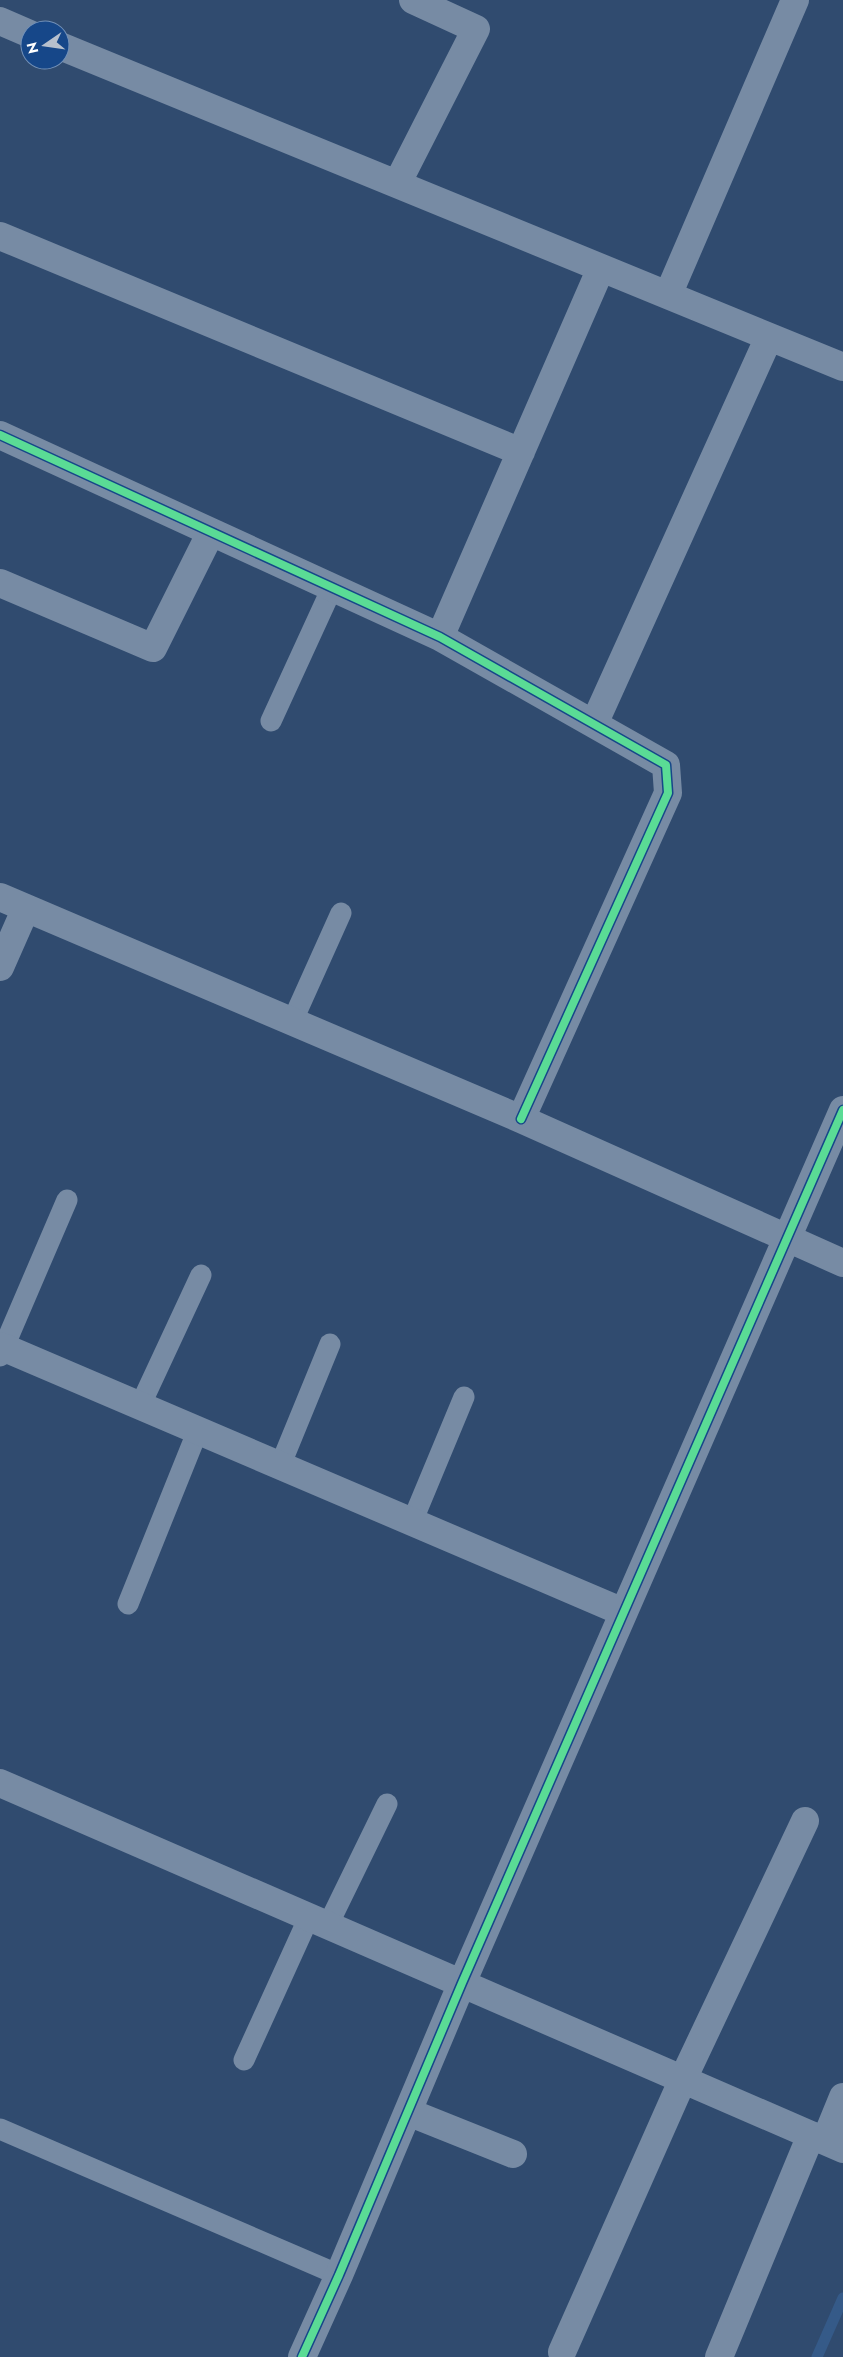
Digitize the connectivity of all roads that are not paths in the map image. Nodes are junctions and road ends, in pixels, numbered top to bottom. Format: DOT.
graph roads {
  1 [pos="413,0"];
  2 [pos="795,0"];
  3 [pos="0,21"];
  4 [pos="20,30"];
  5 [pos="70,50"];
  6 [pos="397,184"];
  7 [pos="0,236"];
  8 [pos="601,268"];
  9 [pos="668,295"];
  10 [pos="769,337"];
  11 [pos="843,367"];
  12 [pos="0,435"];
  13 [pos="521,452"];
  14 [pos="211,532"];
  15 [pos="0,583"];
  16 [pos="332,588"];
  17 [pos="440,637"];
  18 [pos="271,721"];
  19 [pos="594,724"];
  20 [pos="0,898"];
  21 [pos="26,908"];
  22 [pos="341,913"];
  23 [pos="0,967"];
  24 [pos="292,1022"];
  25 [pos="843,1110"];
  26 [pos="522,1119"];
  27 [pos="67,1200"];
  28 [pos="786,1238"];
  29 [pos="843,1263"];
  30 [pos="201,1275"];
  31 [pos="330,1344"];
  32 [pos="1,1350"];
  33 [pos="464,1397"];
  34 [pos="140,1406"];
  35 [pos="198,1430"];
  36 [pos="280,1466"];
  37 [pos="412,1522"];
  38 [pos="128,1604"];
  39 [pos="624,1612"];
  40 [pos="0,1783"];
  41 [pos="387,1804"];
  42 [pos="805,1820"];
  43 [pos="319,1921"];
  44 [pos="462,1983"];
  45 [pos="244,2060"];
  46 [pos="683,2079"];
  47 [pos="843,2097"];
  48 [pos="408,2112"];
  49 [pos="0,2130"];
  50 [pos="826,2142"];
  51 [pos="514,2154"];
  52 [pos="339,2275"];
  53 [pos="562,2352"];
  54 [pos="302,2357"];
  55 [pos="719,2357"];
  1 -- 6 [label="street"];
  2 -- 9 [label="street"];
  3 -- 4 [label="street"];
  5 -- 6 [label="street"];
  6 -- 8 [label="street"];
  7 -- 13 [label="street"];
  8 -- 9 [label="street"];
  8 -- 13 [label="street"];
  9 -- 10 [label="street"];
  10 -- 11 [label="street"];
  10 -- 19 [label="street"];
  12 -- 14 [label="street"];
  13 -- 17 [label="street"];
  14 -- 15 [label="street"];
  14 -- 16 [label="street"];
  16 -- 17 [label="street"];
  16 -- 18 [label="lane"];
  17 -- 19 [label="street"];
  19 -- 26 [label="street"];
  20 -- 21 [label="street"];
  21 -- 23 [label="street"];
  21 -- 24 [label="street"];
  22 -- 24 [label="lane"];
  24 -- 26 [label="street"];
  25 -- 28 [label="street"];
  26 -- 28 [label="street"];
  27 -- 32 [label="lane"];
  28 -- 29 [label="street"];
  28 -- 39 [label="street"];
  30 -- 34 [label="lane"];
  31 -- 36 [label="lane"];
  32 -- 34 [label="street"];
  33 -- 37 [label="lane"];
  34 -- 35 [label="street"];
  35 -- 36 [label="street"];
  35 -- 38 [label="lane"];
  36 -- 37 [label="street"];
  37 -- 39 [label="street"];
  39 -- 44 [label="street"];
  40 -- 43 [label="street"];
  41 -- 43 [label="lane"];
  42 -- 46 [label="street"];
  43 -- 44 [label="street"];
  43 -- 45 [label="lane"];
  44 -- 46 [label="street"];
  44 -- 48 [label="street"];
  46 -- 50 [label="street"];
  46 -- 53 [label="street"];
  47 -- 50 [label="street"];
  48 -- 51 [label="street"];
  48 -- 52 [label="street"];
  49 -- 52 [label="lane"];
  50 -- 55 [label="street"];
  52 -- 54 [label="street"];
}
